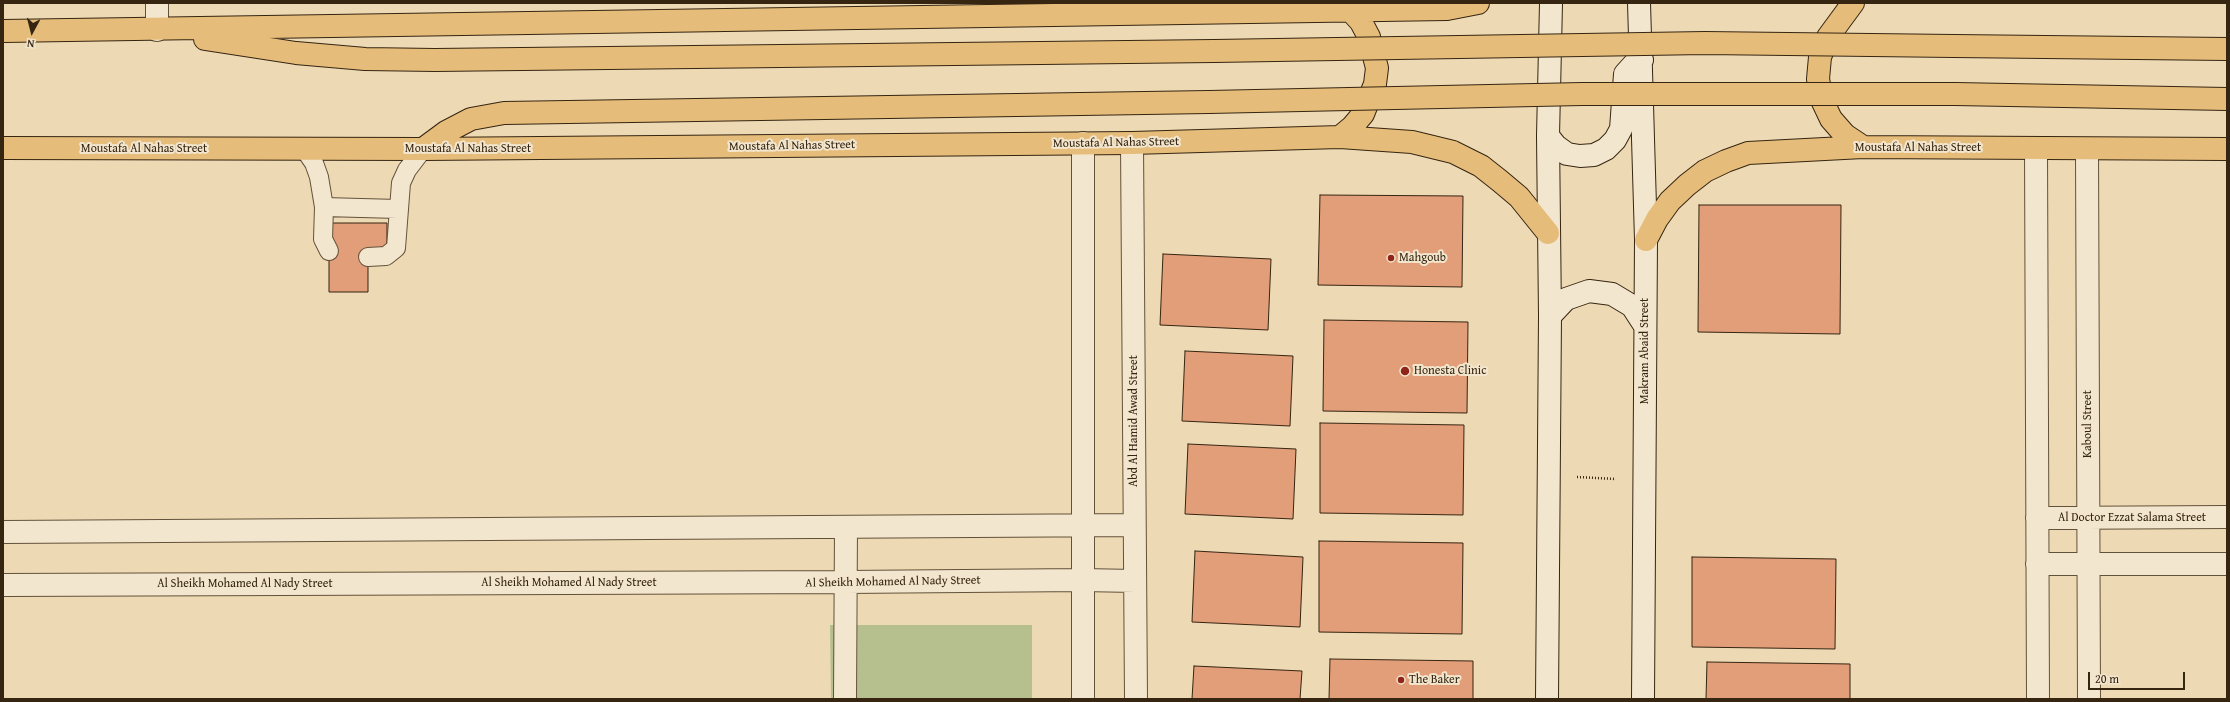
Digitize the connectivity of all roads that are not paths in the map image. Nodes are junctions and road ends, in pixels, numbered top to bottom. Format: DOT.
graph roads {
  1 [pos="157,3"];
  2 [pos="1478,3"];
  3 [pos="1551,3"];
  4 [pos="1639,3"];
  5 [pos="1853,3"];
  6 [pos="1350,10"];
  7 [pos="157,30"];
  8 [pos="3,31"];
  9 [pos="2227,49"];
  10 [pos="1642,60"];
  11 [pos="2227,99"];
  12 [pos="1548,136"];
  13 [pos="1340,137"];
  14 [pos="1132,143"];
  15 [pos="1083,144"];
  16 [pos="1863,147"];
  17 [pos="3,148"];
  18 [pos="423,149"];
  19 [pos="2036,149"];
  20 [pos="2087,149"];
  21 [pos="2227,149"];
  22 [pos="305,150"];
  23 [pos="324,207"];
  24 [pos="398,210"];
  25 [pos="1548,234"];
  26 [pos="1646,240"];
  27 [pos="329,251"];
  28 [pos="368,257"];
  29 [pos="1550,316"];
  30 [pos="1644,326"];
  31 [pos="2037,518"];
  32 [pos="2088,518"];
  33 [pos="2227,518"];
  34 [pos="1134,525"];
  35 [pos="846,527"];
  36 [pos="1082,527"];
  37 [pos="3,532"];
  38 [pos="2037,564"];
  39 [pos="2088,564"];
  40 [pos="2227,564"];
  41 [pos="1082,580"];
  42 [pos="1135,581"];
  43 [pos="846,582"];
  44 [pos="3,585"];
  45 [pos="845,699"];
  46 [pos="1083,699"];
  47 [pos="1136,699"];
  48 [pos="1547,699"];
  49 [pos="1643,699"];
  50 [pos="2038,699"];
  51 [pos="2089,699"];
  1 -- 7 [label="street"];
  2 -- 6 [label="main road"];
  3 -- 12 [label="street"];
  4 -- 10 [label="street, Makram Abaid Street"];
  5 -- 16 [label="main road"];
  6 -- 7 [label="main road"];
  6 -- 13 [label="main road"];
  7 -- 8 [label="main road"];
  7 -- 9 [label="main road, bridge"];
  10 -- 12 [label="street"];
  10 -- 26 [label="street, Makram Abaid Street"];
  11 -- 18 [label="main road, bridge"];
  12 -- 25 [label="street"];
  13 -- 14 [label="main road, Moustafa Al Nahas Street"];
  13 -- 25 [label="main road, Moustafa Al Nahas Street"];
  14 -- 15 [label="main road, Moustafa Al Nahas Street"];
  14 -- 34 [label="street, Abd Al Hamid Awad Street"];
  15 -- 18 [label="main road, Moustafa Al Nahas Street"];
  15 -- 36 [label="street"];
  16 -- 19 [label="main road, Moustafa Al Nahas Street"];
  16 -- 26 [label="main road, Moustafa Al Nahas Street"];
  17 -- 22 [label="main road, Moustafa Al Nahas Street"];
  18 -- 22 [label="main road, Moustafa Al Nahas Street"];
  18 -- 24 [label="lane"];
  19 -- 20 [label="main road, Moustafa Al Nahas Street"];
  19 -- 31 [label="street"];
  20 -- 21 [label="main road, Moustafa Al Nahas Street"];
  20 -- 32 [label="street, Kaboul Street"];
  22 -- 23 [label="lane"];
  23 -- 24 [label="lane"];
  23 -- 27 [label="lane"];
  24 -- 28 [label="lane"];
  25 -- 29 [label="street"];
  26 -- 30 [label="street, Makram Abaid Street"];
  29 -- 30 [label="street"];
  29 -- 48 [label="street"];
  30 -- 49 [label="street, Makram Abaid Street"];
  31 -- 32 [label="street, Al Doctor Ezzat Salama Street"];
  31 -- 38 [label="street"];
  32 -- 33 [label="street, Al Doctor Ezzat Salama Street"];
  32 -- 39 [label="street, Kaboul Street"];
  34 -- 36 [label="street"];
  34 -- 42 [label="street, Abd Al Hamid Awad Street"];
  35 -- 36 [label="street"];
  35 -- 37 [label="street"];
  35 -- 43 [label="street"];
  36 -- 41 [label="street"];
  38 -- 39 [label="street"];
  38 -- 50 [label="street"];
  39 -- 40 [label="street"];
  39 -- 51 [label="street, Kaboul Street"];
  41 -- 42 [label="street, Al Sheikh Mohamed Al Nady Street"];
  41 -- 43 [label="street, Al Sheikh Mohamed Al Nady Street"];
  41 -- 46 [label="street"];
  42 -- 47 [label="street, Abd Al Hamid Awad Street"];
  43 -- 44 [label="street, Al Sheikh Mohamed Al Nady Street"];
  43 -- 45 [label="street"];
}
